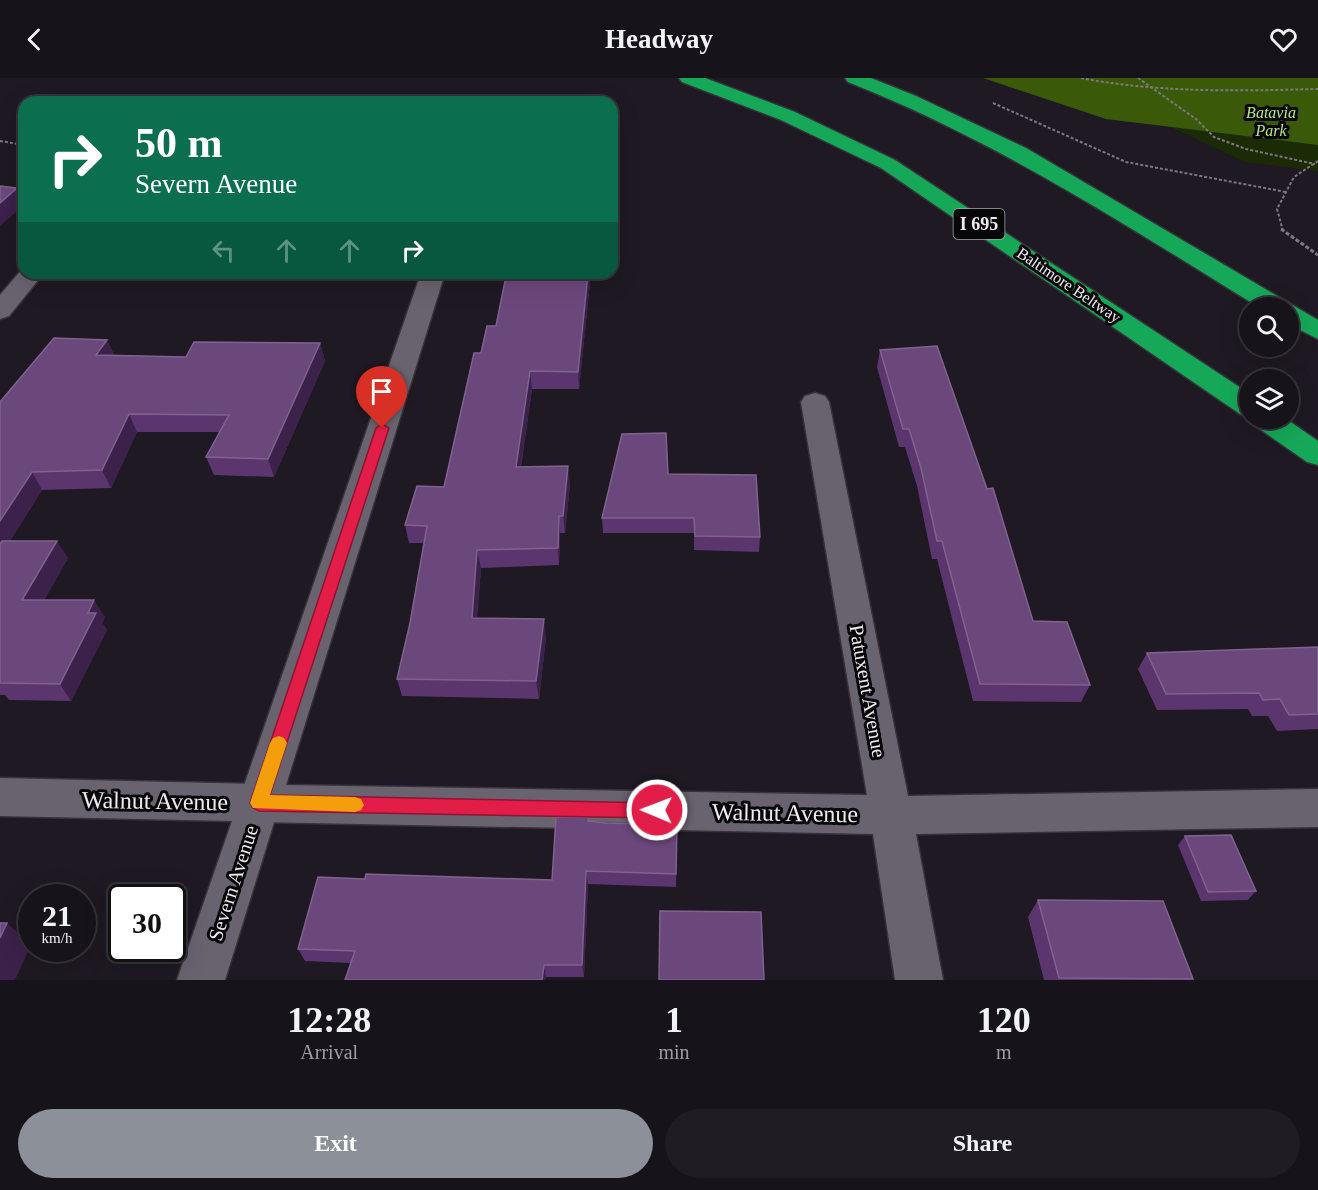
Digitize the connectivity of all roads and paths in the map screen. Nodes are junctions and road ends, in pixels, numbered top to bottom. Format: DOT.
graph roads {
  1 [pos="688,78"];
  2 [pos="854,78"];
  3 [pos="1081,78"];
  4 [pos="1138,78"];
  5 [pos="1146,85"];
  6 [pos="1318,89"];
  7 [pos="990,101"];
  8 [pos="0,141"];
  9 [pos="18,144"];
  10 [pos="1316,163"];
  11 [pos="1286,192"];
  12 [pos="1318,255"];
  13 [pos="27,279"];
  14 [pos="431,279"];
  15 [pos="1260,297"];
  16 [pos="0,311"];
  17 [pos="1299,320"];
  18 [pos="1318,331"];
  19 [pos="1239,401"];
  20 [pos="815,402"];
  21 [pos="1280,429"];
  22 [pos="1318,455"];
  23 [pos="0,797"];
  24 [pos="259,803"];
  25 [pos="1318,808"];
  26 [pos="891,815"];
  27 [pos="201,980"];
  28 [pos="919,980"];
  1 -- 19 [label="highway, Baltimore Beltway / I 695"];
  2 -- 15 [label="highway"];
  3 -- 5 [label="path"];
  4 -- 5 [label="path"];
  5 -- 6 [label="path"];
  5 -- 10 [label="path"];
  7 -- 11 [label="path"];
  8 -- 9 [label="path"];
  10 -- 11 [label="path"];
  11 -- 12 [label="path"];
  13 -- 16 [label="street"];
  14 -- 24 [label="street, Severn Avenue"];
  17 -- 18 [label="highway"];
  20 -- 26 [label="street, Patuxent Avenue"];
  21 -- 22 [label="highway"];
  23 -- 24 [label="street, Walnut Avenue"];
  24 -- 26 [label="street, Walnut Avenue"];
  24 -- 27 [label="street, Severn Avenue"];
  25 -- 26 [label="street, Walnut Avenue"];
  26 -- 28 [label="street, Patuxent Avenue"];
}
